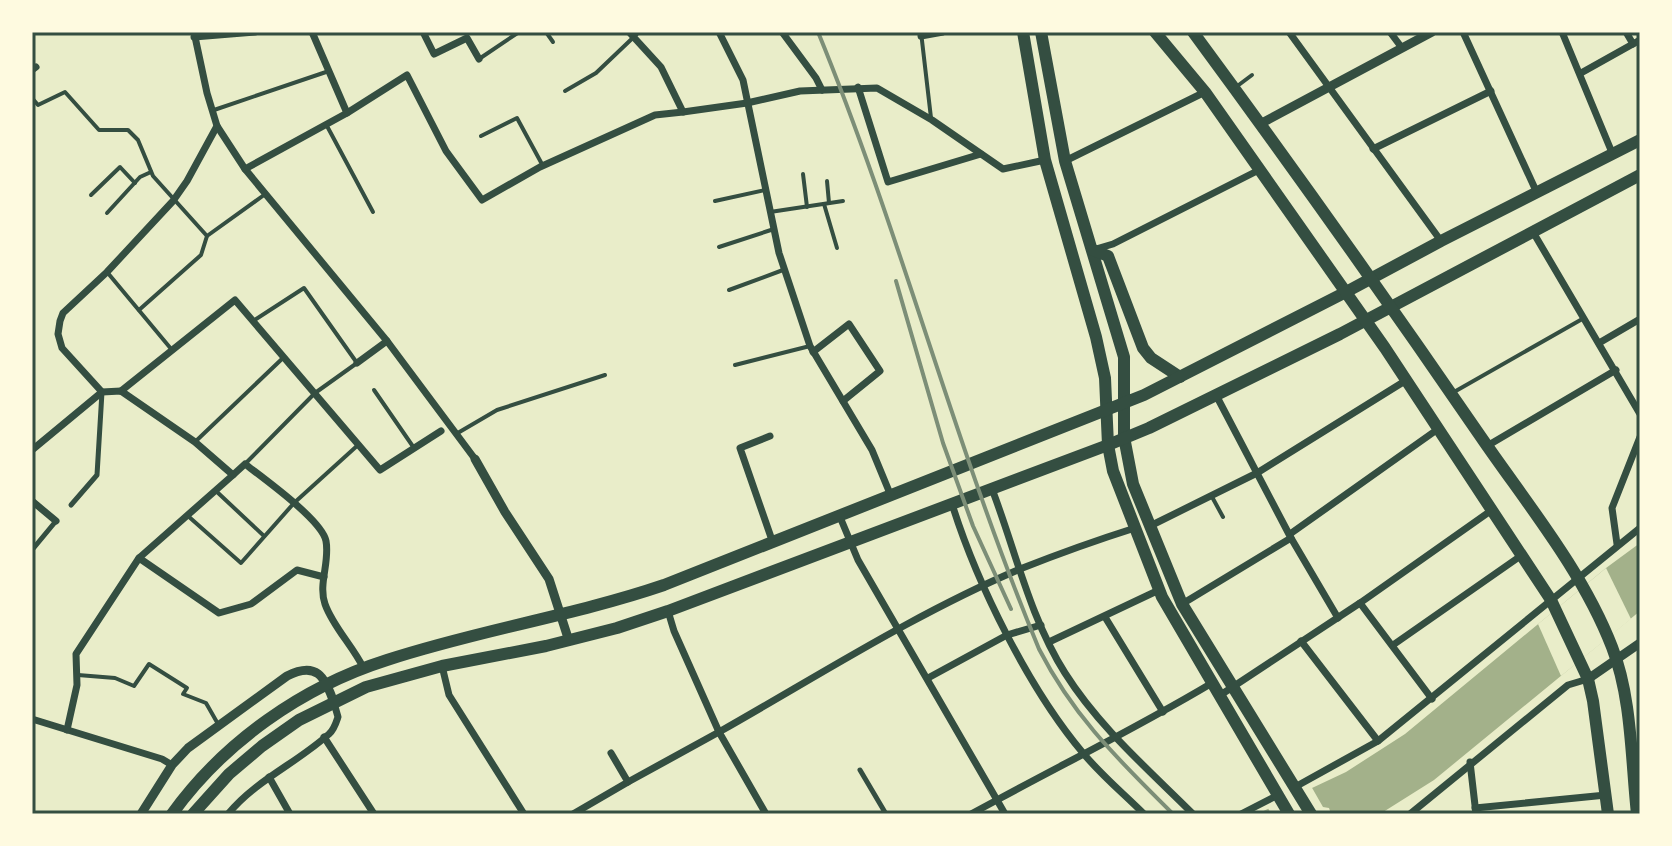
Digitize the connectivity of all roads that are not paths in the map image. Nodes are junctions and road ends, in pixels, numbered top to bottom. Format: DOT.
graph roads {
  1 [pos="255,32"];
  2 [pos="312,32"];
  3 [pos="423,32"];
  4 [pos="519,32"];
  5 [pos="546,32"];
  6 [pos="719,32"];
  7 [pos="782,32"];
  8 [pos="943,32"];
  9 [pos="1023,32"];
  10 [pos="1041,32"];
  11 [pos="1155,32"];
  12 [pos="1193,32"];
  13 [pos="1289,32"];
  14 [pos="1390,32"];
  15 [pos="1432,32"];
  16 [pos="1463,32"];
  17 [pos="1562,32"];
  18 [pos="1626,32"];
  19 [pos="194,34"];
  20 [pos="634,34"];
  21 [pos="921,34"];
  22 [pos="553,42"];
  23 [pos="1636,42"];
  24 [pos="1402,48"];
  25 [pos="479,59"];
  26 [pos="329,71"];
  27 [pos="1581,73"];
  28 [pos="1252,75"];
  29 [pos="858,87"];
  30 [pos="1329,87"];
  31 [pos="1234,88"];
  32 [pos="822,90"];
  33 [pos="565,91"];
  34 [pos="1491,91"];
  35 [pos="1205,92"];
  36 [pos="32,98"];
  37 [pos="747,103"];
  38 [pos="211,111"];
  39 [pos="683,112"];
  40 [pos="347,113"];
  41 [pos="932,120"];
  42 [pos="1260,124"];
  43 [pos="327,125"];
  44 [pos="217,126"];
  45 [pos="481,136"];
  46 [pos="1640,140"];
  47 [pos="1373,149"];
  48 [pos="981,154"];
  49 [pos="1613,155"];
  50 [pos="1045,160"];
  51 [pos="1065,161"];
  52 [pos="543,166"];
  53 [pos="245,169"];
  54 [pos="1259,170"];
  55 [pos="151,172"];
  56 [pos="803,174"];
  57 [pos="1640,175"];
  58 [pos="827,181"];
  59 [pos="135,183"];
  60 [pos="765,190"];
  61 [pos="1537,193"];
  62 [pos="91,195"];
  63 [pos="264,195"];
  64 [pos="173,201"];
  65 [pos="715,201"];
  66 [pos="843,201"];
  67 [pos="827,204"];
  68 [pos="807,207"];
  69 [pos="373,212"];
  70 [pos="770,212"];
  71 [pos="107,213"];
  72 [pos="774,229"];
  73 [pos="1533,232"];
  74 [pos="207,236"];
  75 [pos="1441,241"];
  76 [pos="719,247"];
  77 [pos="837,248"];
  78 [pos="1093,250"];
  79 [pos="783,270"];
  80 [pos="107,272"];
  81 [pos="1372,278"];
  82 [pos="729,290"];
  83 [pos="1346,292"];
  84 [pos="1392,307"];
  85 [pos="139,310"];
  86 [pos="1584,318"];
  87 [pos="1640,319"];
  88 [pos="253,321"];
  89 [pos="1365,321"];
  90 [pos="387,341"];
  91 [pos="1599,343"];
  92 [pos="811,349"];
  93 [pos="172,350"];
  94 [pos="284,357"];
  95 [pos="357,363"];
  96 [pos="735,365"];
  97 [pos="1616,370"];
  98 [pos="605,375"];
  99 [pos="1180,377"];
  100 [pos="1405,381"];
  101 [pos="374,390"];
  102 [pos="121,391"];
  103 [pos="102,392"];
  104 [pos="315,393"];
  105 [pos="1452,394"];
  106 [pos="1216,395"];
  107 [pos="843,401"];
  108 [pos="1125,403"];
  109 [pos="1107,410"];
  110 [pos="1640,414"];
  111 [pos="1438,429"];
  112 [pos="441,431"];
  113 [pos="456,434"];
  114 [pos="770,436"];
  115 [pos="1124,437"];
  116 [pos="1640,437"];
  117 [pos="195,442"];
  118 [pos="359,445"];
  119 [pos="1108,445"];
  120 [pos="1487,446"];
  121 [pos="414,448"];
  122 [pos="32,450"];
  123 [pos="475,459"];
  124 [pos="245,464"];
  125 [pos="1257,473"];
  126 [pos="233,475"];
  127 [pos="992,489"];
  128 [pos="216,491"];
  129 [pos="1211,495"];
  130 [pos="891,496"];
  131 [pos="32,501"];
  132 [pos="294,503"];
  133 [pos="952,504"];
  134 [pos="71,505"];
  135 [pos="1492,510"];
  136 [pos="188,516"];
  137 [pos="840,517"];
  138 [pos="1223,517"];
  139 [pos="56,521"];
  140 [pos="1150,526"];
  141 [pos="1135,528"];
  142 [pos="1640,528"];
  143 [pos="264,536"];
  144 [pos="1290,536"];
  145 [pos="849,542"];
  146 [pos="773,543"];
  147 [pos="1617,544"];
  148 [pos="32,550"];
  149 [pos="1522,555"];
  150 [pos="139,558"];
  151 [pos="1021,569"];
  152 [pos="324,577"];
  153 [pos="1577,578"];
  154 [pos="985,585"];
  155 [pos="1159,590"];
  156 [pos="1551,600"];
  157 [pos="1360,603"];
  158 [pos="1182,604"];
  159 [pos="668,611"];
  160 [pos="562,616"];
  161 [pos="1105,617"];
  162 [pos="1338,618"];
  163 [pos="1041,625"];
  164 [pos="900,629"];
  165 [pos="1007,635"];
  166 [pos="569,641"];
  167 [pos="1301,641"];
  168 [pos="1049,642"];
  169 [pos="1640,643"];
  170 [pos="1393,645"];
  171 [pos="1617,661"];
  172 [pos="442,666"];
  173 [pos="364,669"];
  174 [pos="77,675"];
  175 [pos="928,678"];
  176 [pos="1588,679"];
  177 [pos="1212,683"];
  178 [pos="328,684"];
  179 [pos="1233,687"];
  180 [pos="1219,696"];
  181 [pos="1432,699"];
  182 [pos="334,703"];
  183 [pos="1163,712"];
  184 [pos="32,719"];
  185 [pos="218,724"];
  186 [pos="67,730"];
  187 [pos="719,732"];
  188 [pos="324,737"];
  189 [pos="1116,739"];
  190 [pos="1378,741"];
  191 [pos="611,753"];
  192 [pos="1083,753"];
  193 [pos="1470,762"];
  194 [pos="172,765"];
  195 [pos="1636,769"];
  196 [pos="860,770"];
  197 [pos="269,777"];
  198 [pos="628,782"];
  199 [pos="1296,789"];
  200 [pos="1606,795"];
  201 [pos="1279,797"];
  202 [pos="997,800"];
  203 [pos="1475,811"];
  204 [pos="141,814"];
  205 [pos="172,814"];
  206 [pos="193,814"];
  207 [pos="228,814"];
  208 [pos="290,814"];
  209 [pos="374,814"];
  210 [pos="524,814"];
  211 [pos="573,814"];
  212 [pos="766,814"];
  213 [pos="886,814"];
  214 [pos="971,814"];
  215 [pos="1005,814"];
  216 [pos="1144,814"];
  217 [pos="1193,814"];
  218 [pos="1241,814"];
  219 [pos="1289,814"];
  220 [pos="1311,814"];
  221 [pos="1410,814"];
  222 [pos="1608,814"];
  223 [pos="1637,814"];
  1 -- 19 [label="street"];
  2 -- 26 [label="street"];
  3 -- 25 [label="street"];
  4 -- 25 [label="lane"];
  5 -- 22 [label="lane"];
  6 -- 37 [label="street"];
  7 -- 32 [label="street"];
  8 -- 21 [label="street"];
  9 -- 50 [label="main road"];
  10 -- 51 [label="main road"];
  11 -- 35 [label="main road"];
  12 -- 31 [label="main road"];
  13 -- 30 [label="street"];
  14 -- 24 [label="street"];
  15 -- 24 [label="street"];
  16 -- 34 [label="street"];
  17 -- 27 [label="street"];
  18 -- 23 [label="street"];
  19 -- 38 [label="street"];
  20 -- 33 [label="lane"];
  20 -- 39 [label="street"];
  21 -- 41 [label="lane"];
  23 -- 27 [label="street"];
  24 -- 30 [label="street"];
  26 -- 38 [label="lane"];
  26 -- 40 [label="street"];
  27 -- 49 [label="street"];
  28 -- 31 [label="lane"];
  29 -- 32 [label="street"];
  29 -- 41 [label="street"];
  29 -- 48 [label="street"];
  30 -- 42 [label="street"];
  30 -- 47 [label="street"];
  31 -- 42 [label="main road"];
  32 -- 37 [label="street"];
  34 -- 47 [label="street"];
  34 -- 61 [label="street"];
  35 -- 51 [label="street"];
  35 -- 54 [label="main road"];
  36 -- 55 [label="lane"];
  37 -- 39 [label="street"];
  37 -- 60 [label="street"];
  38 -- 44 [label="street"];
  39 -- 52 [label="street"];
  40 -- 43 [label="street"];
  40 -- 52 [label="street"];
  41 -- 48 [label="street"];
  42 -- 81 [label="main road"];
  43 -- 53 [label="street"];
  43 -- 69 [label="lane"];
  44 -- 53 [label="street"];
  44 -- 64 [label="street"];
  45 -- 52 [label="lane"];
  46 -- 49 [label="main road"];
  47 -- 75 [label="street"];
  48 -- 50 [label="street"];
  49 -- 61 [label="main road"];
  50 -- 109 [label="main road"];
  51 -- 78 [label="main road"];
  53 -- 63 [label="street"];
  54 -- 78 [label="street"];
  54 -- 83 [label="main road"];
  55 -- 59 [label="lane"];
  55 -- 64 [label="lane"];
  56 -- 68 [label="lane"];
  57 -- 73 [label="main road"];
  58 -- 67 [label="lane"];
  59 -- 62 [label="lane"];
  59 -- 71 [label="lane"];
  60 -- 65 [label="lane"];
  60 -- 70 [label="street"];
  61 -- 75 [label="main road"];
  63 -- 74 [label="lane"];
  63 -- 90 [label="street"];
  64 -- 74 [label="lane"];
  64 -- 80 [label="street"];
  66 -- 67 [label="lane"];
  67 -- 68 [label="lane"];
  67 -- 77 [label="lane"];
  68 -- 70 [label="lane"];
  70 -- 72 [label="street"];
  72 -- 76 [label="lane"];
  72 -- 79 [label="street"];
  73 -- 84 [label="main road"];
  73 -- 86 [label="street"];
  74 -- 85 [label="lane"];
  75 -- 81 [label="main road"];
  78 -- 99 [label="main road"];
  78 -- 108 [label="main road"];
  79 -- 82 [label="lane"];
  79 -- 92 [label="street"];
  80 -- 85 [label="lane"];
  80 -- 103 [label="street"];
  81 -- 83 [label="main road"];
  81 -- 84 [label="main road"];
  83 -- 89 [label="main road"];
  83 -- 99 [label="main road"];
  84 -- 89 [label="main road"];
  84 -- 105 [label="main road"];
  85 -- 93 [label="lane"];
  86 -- 91 [label="street"];
  86 -- 105 [label="lane"];
  87 -- 91 [label="street"];
  88 -- 93 [label="street"];
  88 -- 94 [label="street"];
  88 -- 95 [label="lane"];
  89 -- 100 [label="main road"];
  89 -- 106 [label="main road"];
  90 -- 95 [label="street"];
  90 -- 113 [label="street"];
  91 -- 97 [label="street"];
  92 -- 96 [label="lane"];
  92 -- 107 [label="street"];
  92 -- 107 [label="street"];
  93 -- 102 [label="street"];
  94 -- 104 [label="street"];
  94 -- 117 [label="lane"];
  95 -- 104 [label="lane"];
  97 -- 110 [label="street"];
  97 -- 120 [label="street"];
  98 -- 113 [label="lane"];
  99 -- 108 [label="main road"];
  100 -- 111 [label="main road"];
  100 -- 125 [label="street"];
  101 -- 121 [label="lane"];
  102 -- 103 [label="street"];
  102 -- 117 [label="street"];
  103 -- 122 [label="street"];
  103 -- 134 [label="street"];
  104 -- 118 [label="street"];
  104 -- 124 [label="lane"];
  105 -- 120 [label="main road"];
  106 -- 115 [label="main road"];
  106 -- 125 [label="street"];
  107 -- 130 [label="street"];
  108 -- 109 [label="main road"];
  108 -- 115 [label="main road"];
  109 -- 119 [label="main road"];
  109 -- 130 [label="main road"];
  111 -- 135 [label="main road"];
  111 -- 144 [label="street"];
  112 -- 121 [label="street"];
  113 -- 123 [label="street"];
  114 -- 146 [label="street"];
  115 -- 119 [label="main road"];
  115 -- 140 [label="main road"];
  116 -- 147 [label="street"];
  117 -- 126 [label="street"];
  118 -- 121 [label="street"];
  118 -- 132 [label="lane"];
  119 -- 127 [label="main road"];
  119 -- 141 [label="main road"];
  120 -- 153 [label="main road"];
  123 -- 160 [label="street"];
  124 -- 126 [label="street"];
  124 -- 132 [label="street"];
  125 -- 129 [label="street"];
  125 -- 144 [label="street"];
  126 -- 128 [label="street"];
  127 -- 133 [label="main road"];
  127 -- 151 [label="street"];
  128 -- 136 [label="street"];
  128 -- 143 [label="lane"];
  129 -- 138 [label="lane"];
  129 -- 140 [label="street"];
  130 -- 137 [label="main road"];
  131 -- 139 [label="street"];
  132 -- 143 [label="lane"];
  132 -- 152 [label="street"];
  133 -- 145 [label="main road"];
  133 -- 154 [label="street"];
  135 -- 149 [label="main road"];
  135 -- 157 [label="street"];
  136 -- 143 [label="lane"];
  136 -- 150 [label="street"];
  137 -- 145 [label="street"];
  137 -- 146 [label="main road"];
  139 -- 148 [label="street"];
  140 -- 158 [label="main road"];
  141 -- 151 [label="street"];
  141 -- 155 [label="main road"];
  142 -- 147 [label="street"];
  144 -- 158 [label="street"];
  144 -- 162 [label="street"];
  145 -- 159 [label="main road"];
  145 -- 164 [label="street"];
  146 -- 160 [label="main road"];
  147 -- 153 [label="street"];
  149 -- 156 [label="main road"];
  149 -- 170 [label="street"];
  150 -- 152 [label="street"];
  150 -- 174 [label="street"];
  151 -- 154 [label="street"];
  151 -- 163 [label="street"];
  152 -- 173 [label="street"];
  153 -- 156 [label="street"];
  153 -- 171 [label="main road"];
  154 -- 164 [label="street"];
  154 -- 165 [label="street"];
  155 -- 161 [label="street"];
  155 -- 177 [label="main road"];
  156 -- 176 [label="main road"];
  156 -- 181 [label="street"];
  157 -- 162 [label="street"];
  157 -- 170 [label="street"];
  158 -- 179 [label="main road"];
  159 -- 166 [label="main road"];
  159 -- 187 [label="street"];
  160 -- 166 [label="street"];
  160 -- 173 [label="main road"];
  161 -- 168 [label="street"];
  161 -- 183 [label="street"];
  162 -- 167 [label="street"];
  163 -- 165 [label="street"];
  163 -- 168 [label="street"];
  164 -- 175 [label="street"];
  164 -- 187 [label="street"];
  165 -- 175 [label="street"];
  165 -- 192 [label="street"];
  166 -- 172 [label="main road"];
  167 -- 179 [label="street"];
  167 -- 190 [label="street"];
  168 -- 189 [label="street"];
  169 -- 171 [label="street"];
  170 -- 181 [label="street"];
  171 -- 176 [label="street"];
  171 -- 195 [label="main road"];
  172 -- 182 [label="main road"];
  172 -- 210 [label="street"];
  173 -- 178 [label="main road"];
  174 -- 185 [label="lane"];
  174 -- 186 [label="street"];
  175 -- 202 [label="street"];
  176 -- 193 [label="street"];
  176 -- 200 [label="main road"];
  177 -- 180 [label="main road"];
  177 -- 183 [label="street"];
  178 -- 182 [label="street"];
  178 -- 185 [label="street"];
  178 -- 205 [label="main road"];
  179 -- 180 [label="street"];
  179 -- 199 [label="main road"];
  180 -- 201 [label="main road"];
  181 -- 190 [label="street"];
  182 -- 188 [label="street"];
  182 -- 206 [label="main road"];
  183 -- 189 [label="street"];
  184 -- 186 [label="street"];
  185 -- 194 [label="street"];
  186 -- 194 [label="street"];
  187 -- 198 [label="street"];
  187 -- 212 [label="street"];
  188 -- 197 [label="street"];
  188 -- 209 [label="street"];
  189 -- 192 [label="street"];
  189 -- 217 [label="street"];
  190 -- 199 [label="street"];
  191 -- 198 [label="street"];
  192 -- 202 [label="street"];
  192 -- 216 [label="street"];
  193 -- 203 [label="street"];
  193 -- 221 [label="street"];
  194 -- 204 [label="street"];
  195 -- 223 [label="main road"];
  196 -- 213 [label="street"];
  197 -- 207 [label="street"];
  197 -- 208 [label="street"];
  198 -- 211 [label="street"];
  199 -- 220 [label="main road"];
  200 -- 203 [label="street"];
  200 -- 222 [label="main road"];
  201 -- 218 [label="street"];
  201 -- 219 [label="main road"];
  202 -- 214 [label="street"];
  202 -- 215 [label="street"];
}
